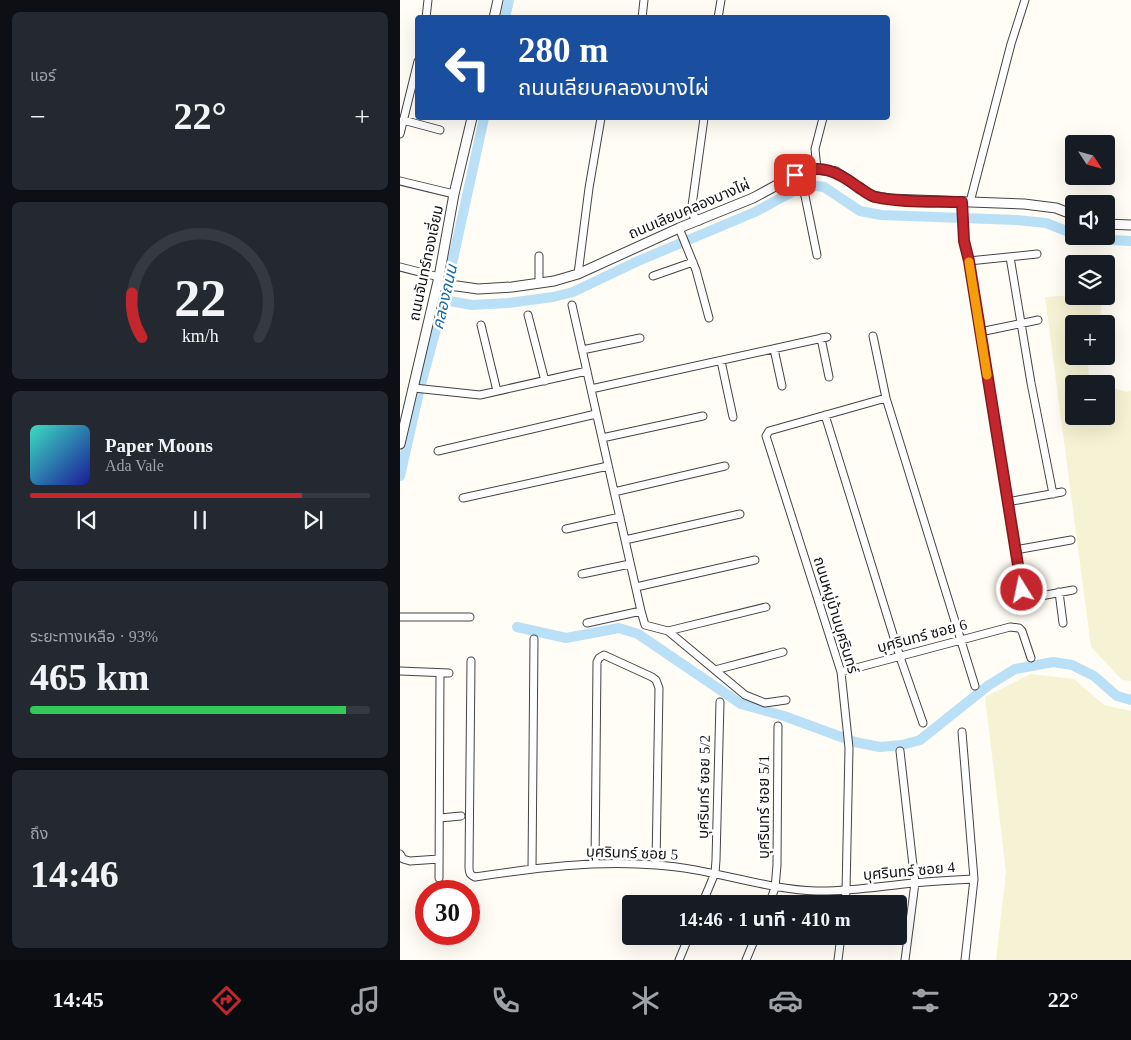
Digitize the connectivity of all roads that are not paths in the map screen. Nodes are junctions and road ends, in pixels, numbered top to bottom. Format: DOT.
graph roads {
  1 [pos="428,0"];
  2 [pos="498,0"];
  3 [pos="644,0"];
  4 [pos="721,0"];
  5 [pos="1025,0"];
  6 [pos="426,15"];
  7 [pos="495,15"];
  8 [pos="642,15"];
  9 [pos="718,15"];
  10 [pos="415,73"];
  11 [pos="404,120"];
  12 [pos="472,120"];
  13 [pos="601,120"];
  14 [pos="704,120"];
  15 [pos="822,120"];
  16 [pos="440,130"];
  17 [pos="400,134"];
  18 [pos="816,169"];
  19 [pos="797,178"];
  20 [pos="400,182"];
  21 [pos="454,194"];
  22 [pos="965,205"];
  23 [pos="1065,211"];
  24 [pos="698,221"];
  25 [pos="1115,225"];
  26 [pos="1131,226"];
  27 [pos="681,233"];
  28 [pos="1037,254"];
  29 [pos="817,255"];
  30 [pos="538,256"];
  31 [pos="1010,257"];
  32 [pos="969,261"];
  33 [pos="692,262"];
  34 [pos="400,267"];
  35 [pos="578,274"];
  36 [pos="653,276"];
  37 [pos="440,283"];
  38 [pos="539,284"];
  39 [pos="572,305"];
  40 [pos="528,315"];
  41 [pos="709,318"];
  42 [pos="1038,320"];
  43 [pos="1021,324"];
  44 [pos="481,325"];
  45 [pos="980,332"];
  46 [pos="873,336"];
  47 [pos="640,338"];
  48 [pos="774,349"];
  49 [pos="582,350"];
  50 [pos="720,361"];
  51 [pos="587,371"];
  52 [pos="829,377"];
  53 [pos="545,380"];
  54 [pos="782,386"];
  55 [pos="414,388"];
  56 [pos="591,389"];
  57 [pos="497,391"];
  58 [pos="886,398"];
  59 [pos="596,414"];
  60 [pos="825,415"];
  61 [pos="703,416"];
  62 [pos="733,417"];
  63 [pos="602,438"];
  64 [pos="400,444"];
  65 [pos="438,451"];
  66 [pos="608,466"];
  67 [pos="725,466"];
  68 [pos="614,492"];
  69 [pos="1062,492"];
  70 [pos="1052,494"];
  71 [pos="463,498"];
  72 [pos="1007,502"];
  73 [pos="740,514"];
  74 [pos="620,517"];
  75 [pos="566,529"];
  76 [pos="625,540"];
  77 [pos="1071,540"];
  78 [pos="1015,550"];
  79 [pos="755,560"];
  80 [pos="630,564"];
  81 [pos="582,574"];
  82 [pos="636,587"];
  83 [pos="1073,590"];
  84 [pos="1059,592"];
  85 [pos="766,607"];
  86 [pos="641,611"];
  87 [pos="400,617"];
  88 [pos="470,617"];
  89 [pos="1063,622"];
  90 [pos="587,623"];
  91 [pos="668,631"];
  92 [pos="534,639"];
  93 [pos="960,640"];
  94 [pos="784,652"];
  95 [pos="900,657"];
  96 [pos="1031,658"];
  97 [pos="471,661"];
  98 [pos="715,670"];
  99 [pos="400,671"];
  100 [pos="841,672"];
  101 [pos="440,673"];
  102 [pos="449,673"];
  103 [pos="975,686"];
  104 [pos="786,700"];
  105 [pos="720,702"];
  106 [pos="923,723"];
  107 [pos="778,726"];
  108 [pos="962,732"];
  109 [pos="900,751"];
  110 [pos="461,816"];
  111 [pos="440,818"];
  112 [pos="400,854"];
  113 [pos="439,859"];
  114 [pos="595,864"];
  115 [pos="656,864"];
  116 [pos="532,868"];
  117 [pos="714,873"];
  118 [pos="439,878"];
  119 [pos="974,879"];
  120 [pos="915,883"];
  121 [pos="776,888"];
  122 [pos="846,891"];
  123 [pos="705,895"];
  124 [pos="773,895"];
  125 [pos="846,895"];
  126 [pos="686,945"];
  127 [pos="752,945"];
  128 [pos="840,945"];
  129 [pos="680,960"];
  130 [pos="746,960"];
  131 [pos="838,960"];
  132 [pos="906,960"];
  133 [pos="965,960"];
  1 -- 6 [label="street"];
  2 -- 7 [label="street"];
  3 -- 8 [label="street"];
  4 -- 9 [label="street"];
  5 -- 22 [label="street"];
  10 -- 11 [label="street"];
  11 -- 16 [label="street"];
  11 -- 17 [label="street"];
  12 -- 21 [label="street, ถนนจันทร์ทองเอี่ยม"];
  13 -- 35 [label="street"];
  14 -- 24 [label="street"];
  15 -- 18 [label="street"];
  18 -- 19 [label="street, ถนนเลียบคลองบางไผ่"];
  18 -- 22 [label="street, ถนนเลียบคลองบางไผ่"];
  19 -- 24 [label="street, ถนนเลียบคลองบางไผ่"];
  19 -- 29 [label="street"];
  20 -- 21 [label="street"];
  21 -- 37 [label="street, ถนนจันทร์ทองเอี่ยม"];
  22 -- 23 [label="street, ถนนเลียบคลองบางไผ่"];
  22 -- 32 [label="street"];
  24 -- 27 [label="street, ถนนเลียบคลองบางไผ่"];
  25 -- 26 [label="street"];
  27 -- 33 [label="street"];
  27 -- 35 [label="street, ถนนเลียบคลองบางไผ่"];
  28 -- 31 [label="street"];
  30 -- 38 [label="street"];
  31 -- 32 [label="street"];
  31 -- 43 [label="street"];
  32 -- 45 [label="street"];
  33 -- 36 [label="street"];
  33 -- 41 [label="street"];
  34 -- 37 [label="street"];
  35 -- 38 [label="street, ถนนเลียบคลองบางไผ่"];
  37 -- 38 [label="street, ถนนเลียบคลองบางไผ่"];
  37 -- 55 [label="street, ถนนจันทร์ทองเอี่ยม"];
  39 -- 49 [label="street"];
  40 -- 53 [label="street"];
  42 -- 43 [label="street"];
  43 -- 45 [label="street"];
  43 -- 70 [label="street"];
  44 -- 57 [label="street"];
  45 -- 72 [label="street"];
  46 -- 58 [label="street"];
  47 -- 49 [label="street"];
  48 -- 50 [label="street"];
  48 -- 52 [label="street"];
  48 -- 54 [label="street"];
  49 -- 51 [label="street"];
  50 -- 56 [label="street"];
  50 -- 62 [label="street"];
  51 -- 53 [label="street"];
  51 -- 56 [label="street"];
  53 -- 57 [label="street"];
  55 -- 57 [label="street"];
  55 -- 64 [label="street, ถนนจันทร์ทองเอี่ยม"];
  56 -- 59 [label="street"];
  58 -- 60 [label="street"];
  58 -- 93 [label="street"];
  59 -- 63 [label="street"];
  59 -- 65 [label="street"];
  60 -- 95 [label="street"];
  60 -- 100 [label="street, ถนนหมู่บ้านบุศรินทร์"];
  61 -- 63 [label="street"];
  63 -- 66 [label="street"];
  66 -- 68 [label="street"];
  66 -- 71 [label="street"];
  67 -- 68 [label="street"];
  68 -- 74 [label="street"];
  69 -- 70 [label="street"];
  70 -- 72 [label="street"];
  72 -- 78 [label="street"];
  73 -- 76 [label="street"];
  74 -- 75 [label="street"];
  74 -- 76 [label="street"];
  76 -- 80 [label="street"];
  77 -- 78 [label="street"];
  78 -- 84 [label="street"];
  79 -- 82 [label="street"];
  80 -- 81 [label="street"];
  80 -- 82 [label="street"];
  82 -- 86 [label="street"];
  83 -- 84 [label="street"];
  84 -- 89 [label="street"];
  85 -- 91 [label="street"];
  86 -- 90 [label="street"];
  86 -- 91 [label="street"];
  87 -- 88 [label="street"];
  91 -- 98 [label="street"];
  92 -- 116 [label="street"];
  93 -- 95 [label="street, บุศรินทร์ ซอย 6"];
  93 -- 96 [label="street, บุศรินทร์ ซอย 6"];
  93 -- 103 [label="street"];
  94 -- 98 [label="street"];
  95 -- 100 [label="street, บุศรินทร์ ซอย 6"];
  95 -- 106 [label="street"];
  97 -- 116 [label="street, บุศรินทร์ ซอย 5"];
  98 -- 104 [label="street"];
  99 -- 101 [label="street"];
  100 -- 122 [label="street, ถนนหมู่บ้านบุศรินทร์"];
  101 -- 102 [label="street"];
  101 -- 111 [label="street"];
  105 -- 117 [label="street, บุศรินทร์ ซอย 5/2"];
  107 -- 121 [label="street, บุศรินทร์ ซอย 5/1"];
  108 -- 119 [label="street"];
  109 -- 120 [label="street"];
  110 -- 111 [label="street"];
  111 -- 113 [label="street"];
  112 -- 113 [label="street"];
  113 -- 118 [label="street"];
  114 -- 115 [label="street, บุศรินทร์ ซอย 5"];
  114 -- 115 [label="street"];
  114 -- 116 [label="street, บุศรินทร์ ซอย 5"];
  115 -- 117 [label="street, บุศรินทร์ ซอย 5"];
  117 -- 121 [label="street, บุศรินทร์ ซอย 5"];
  117 -- 123 [label="street, บุศรินทร์ ซอย 5/2"];
  119 -- 120 [label="street, บุศรินทร์ ซอย 4"];
  119 -- 133 [label="street"];
  120 -- 122 [label="street, บุศรินทร์ ซอย 4"];
  120 -- 132 [label="street"];
  121 -- 122 [label="street, บุศรินทร์ ซอย 5"];
  121 -- 124 [label="street"];
  122 -- 125 [label="street, ถนนหมู่บ้านบุศรินทร์"];
  126 -- 129 [label="street"];
  127 -- 130 [label="street"];
  128 -- 131 [label="street"];
}
